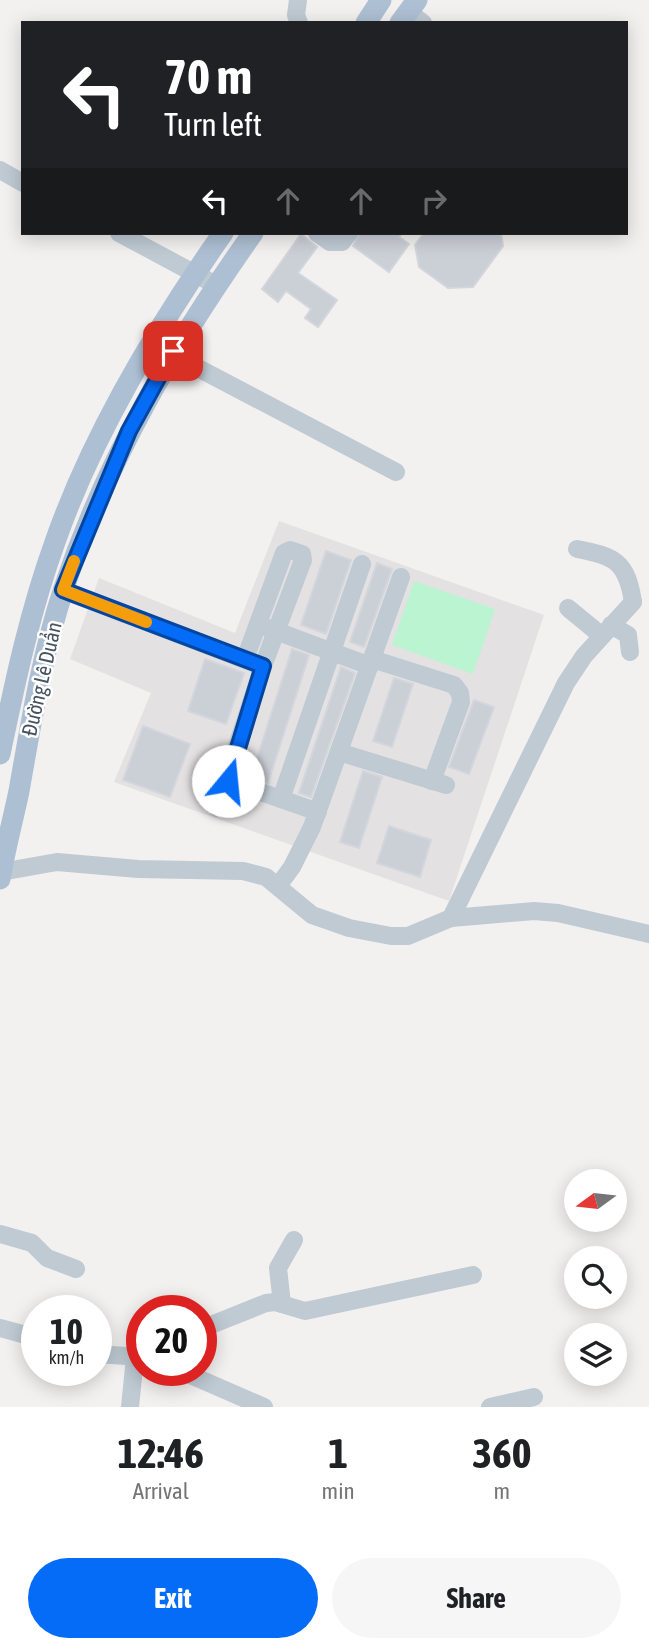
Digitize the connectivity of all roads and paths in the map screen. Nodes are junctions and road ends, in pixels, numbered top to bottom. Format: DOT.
graph roads {
  1 [pos="298,0"];
  2 [pos="381,0"];
  3 [pos="298,21"];
  4 [pos="367,21"];
  5 [pos="0,170"];
  6 [pos="21,182"];
  7 [pos="123,235"];
  8 [pos="222,235"];
  9 [pos="252,235"];
  10 [pos="320,235"];
  11 [pos="347,235"];
  12 [pos="195,273"];
  13 [pos="215,285"];
  14 [pos="173,351"];
  15 [pos="396,472"];
  16 [pos="577,549"];
  17 [pos="362,564"];
  18 [pos="401,577"];
  19 [pos="273,585"];
  20 [pos="63,590"];
  21 [pos="291,592"];
  22 [pos="641,606"];
  23 [pos="568,608"];
  24 [pos="258,625"];
  25 [pos="276,631"];
  26 [pos="606,631"];
  27 [pos="630,652"];
  28 [pos="332,654"];
  29 [pos="245,659"];
  30 [pos="371,662"];
  31 [pos="263,666"];
  32 [pos="339,752"];
  33 [pos="0,754"];
  34 [pos="228,781"];
  35 [pos="281,799"];
  36 [pos="217,807"];
  37 [pos="318,812"];
  38 [pos="1,875"];
  39 [pos="278,886"];
  40 [pos="451,918"];
  41 [pos="649,934"];
  42 [pos="0,1234"];
  43 [pos="294,1240"];
  44 [pos="76,1269"];
  45 [pos="473,1275"];
  46 [pos="282,1304"];
  47 [pos="217,1323"];
  48 [pos="0,1328"];
  49 [pos="21,1334"];
  50 [pos="133,1386"];
  51 [pos="216,1386"];
  52 [pos="534,1397"];
  53 [pos="130,1407"];
  54 [pos="264,1407"];
  55 [pos="490,1407"];
  1 -- 3 [label="street"];
  2 -- 4 [label="main road"];
  5 -- 6 [label="street"];
  7 -- 12 [label="street"];
  8 -- 12 [label="main road, Đường Lê Duẩn"];
  9 -- 13 [label="main road, Đường Lê Duẩn"];
  10 -- 11 [label="street"];
  12 -- 13 [label="street"];
  12 -- 33 [label="main road, Đường Lê Duẩn"];
  13 -- 14 [label="main road, Đường Lê Duẩn"];
  14 -- 15 [label="street"];
  14 -- 20 [label="main road, Đường Lê Duẩn"];
  16 -- 22 [label="street"];
  17 -- 28 [label="street"];
  18 -- 30 [label="street"];
  19 -- 21 [label="street"];
  19 -- 21 [label="street"];
  19 -- 24 [label="street"];
  20 -- 29 [label="street"];
  20 -- 38 [label="main road, Đường Lê Duẩn"];
  21 -- 25 [label="street"];
  22 -- 26 [label="street"];
  23 -- 26 [label="street"];
  24 -- 25 [label="street"];
  24 -- 29 [label="street"];
  25 -- 28 [label="street"];
  25 -- 31 [label="street"];
  26 -- 27 [label="street"];
  26 -- 40 [label="street"];
  28 -- 30 [label="street"];
  28 -- 35 [label="street"];
  29 -- 31 [label="street"];
  30 -- 32 [label="street"];
  30 -- 32 [label="street"];
  31 -- 34 [label="street"];
  32 -- 37 [label="street"];
  34 -- 35 [label="street"];
  34 -- 36 [label="street"];
  35 -- 37 [label="street"];
  37 -- 39 [label="street"];
  38 -- 39 [label="street"];
  39 -- 40 [label="street"];
  40 -- 41 [label="street"];
  42 -- 44 [label="street"];
  43 -- 46 [label="street"];
  45 -- 46 [label="street"];
  46 -- 47 [label="street"];
  48 -- 49 [label="street"];
  50 -- 53 [label="street"];
  51 -- 54 [label="street"];
  52 -- 55 [label="street"];
}
